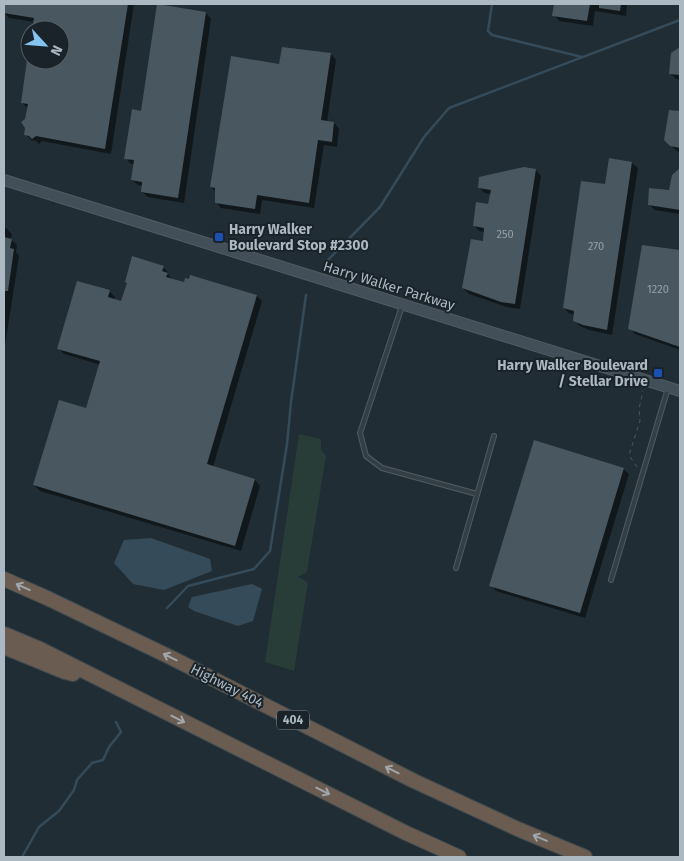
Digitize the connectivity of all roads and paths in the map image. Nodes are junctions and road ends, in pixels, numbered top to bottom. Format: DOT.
graph roads {
  1 [pos="4,180"];
  2 [pos="403,304"];
  3 [pos="645,380"];
  4 [pos="668,387"];
  5 [pos="680,391"];
  6 [pos="494,436"];
  7 [pos="642,476"];
  8 [pos="477,494"];
  9 [pos="456,568"];
  10 [pos="4,579"];
  11 [pos="611,580"];
  12 [pos="4,634"];
  13 [pos="4,647"];
  14 [pos="103,681"];
  15 [pos="459,857"];
  16 [pos="585,857"];
  1 -- 2 [label="street, Harry Walker Parkway"];
  2 -- 3 [label="street, Harry Walker Parkway"];
  2 -- 8 [label="lane"];
  3 -- 4 [label="street, Harry Walker Parkway"];
  3 -- 7 [label="path"];
  4 -- 5 [label="street, Harry Walker Parkway"];
  4 -- 7 [label="lane"];
  6 -- 8 [label="lane"];
  7 -- 11 [label="lane"];
  8 -- 9 [label="lane"];
  16 -- 10 [label="highway, Highway 404 / 404, one-way"];
  12 -- 14 [label="highway"];
  13 -- 14 [label="highway"];
  14 -- 15 [label="highway, one-way"];
}
